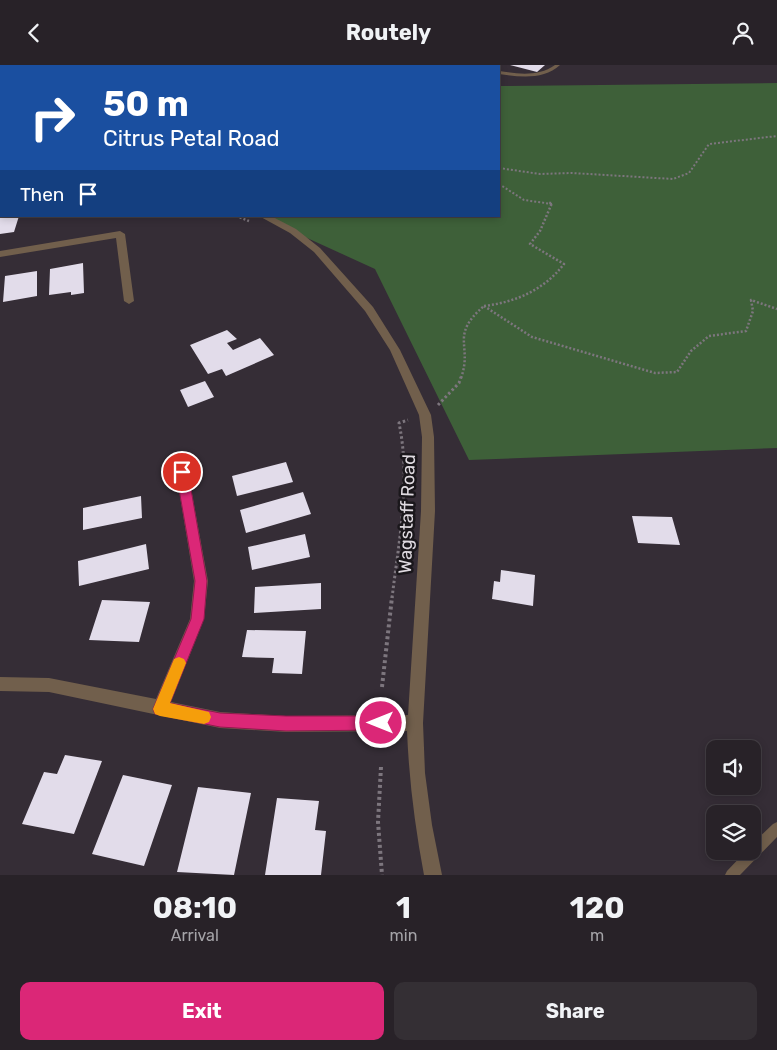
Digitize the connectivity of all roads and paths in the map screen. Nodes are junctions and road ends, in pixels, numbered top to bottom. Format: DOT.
graph roads {
  1 [pos="558,65"];
  2 [pos="500,73"];
  3 [pos="777,136"];
  4 [pos="500,168"];
  5 [pos="500,185"];
  6 [pos="265,217"];
  7 [pos="0,254"];
  8 [pos="129,301"];
  9 [pos="484,306"];
  10 [pos="777,309"];
  11 [pos="425,415"];
  12 [pos="182,472"];
  13 [pos="0,683"];
  14 [pos="382,687"];
  15 [pos="160,709"];
  16 [pos="415,723"];
  17 [pos="381,767"];
  18 [pos="777,829"];
  19 [pos="382,875"];
  20 [pos="433,875"];
  21 [pos="731,875"];
  1 -- 2 [label="lane"];
  3 -- 4 [label="path"];
  5 -- 9 [label="path"];
  6 -- 11 [label="street, Wagstaff Road"];
  7 -- 8 [label="street"];
  9 -- 10 [label="path"];
  9 -- 11 [label="path"];
  11 -- 14 [label="path"];
  11 -- 16 [label="street, Wagstaff Road"];
  12 -- 15 [label="street"];
  13 -- 15 [label="street"];
  15 -- 16 [label="street"];
  16 -- 20 [label="street, Wagstaff Road"];
  17 -- 19 [label="path"];
  18 -- 21 [label="lane"];
}
